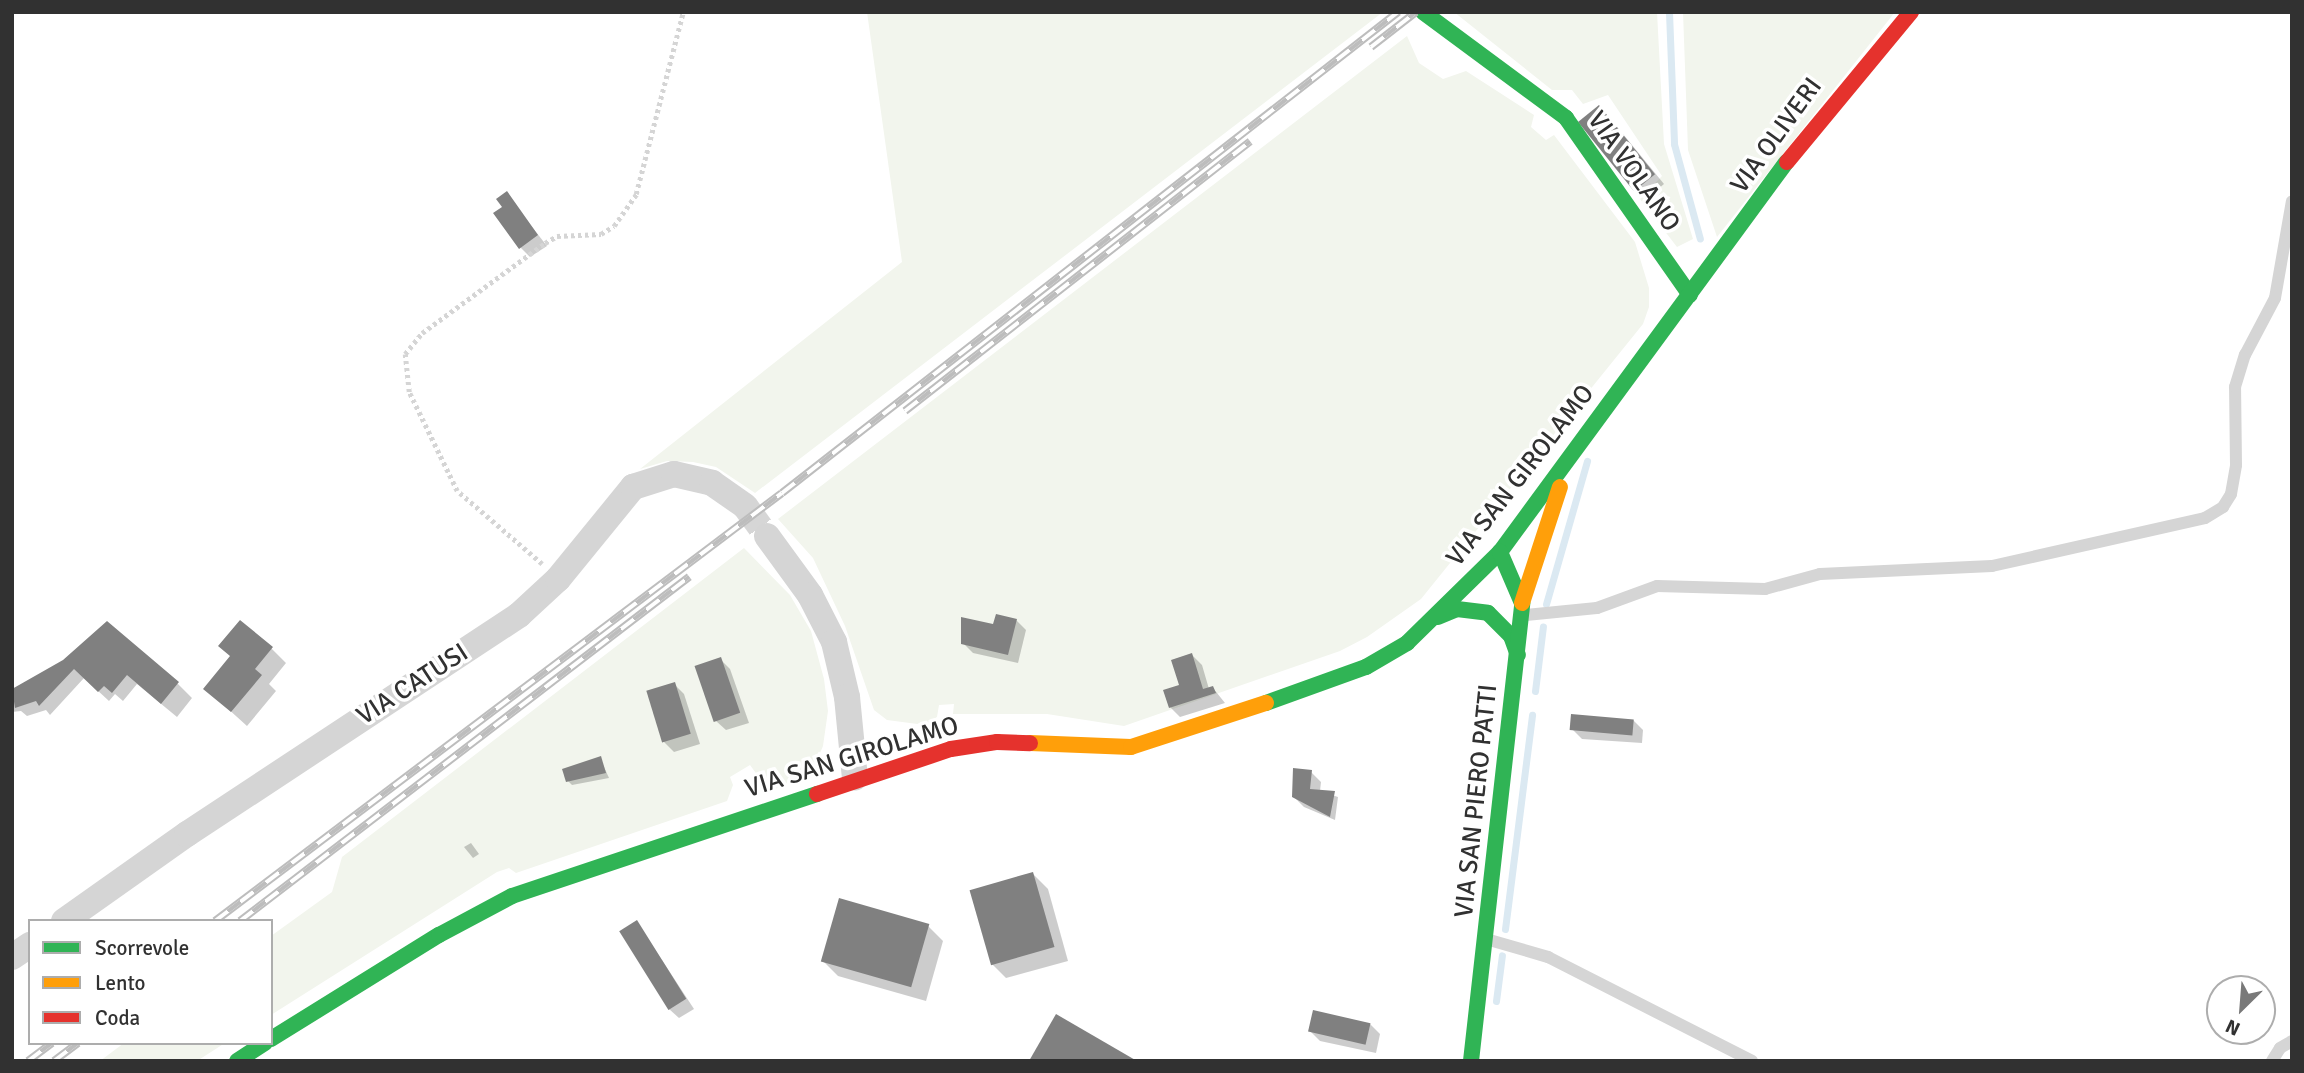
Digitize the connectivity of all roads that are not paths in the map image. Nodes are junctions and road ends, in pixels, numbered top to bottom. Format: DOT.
graph roads {
  1 [pos="1423,12"];
  2 [pos="1911,12"];
  3 [pos="2292,201"];
  4 [pos="1690,295"];
  5 [pos="1573,453"];
  6 [pos="745,506"];
  7 [pos="767,536"];
  8 [pos="1500,552"];
  9 [pos="1522,609"];
  10 [pos="1438,617"];
  11 [pos="1518,654"];
  12 [pos="855,778"];
  13 [pos="67,919"];
  14 [pos="1486,939"];
  15 [pos="28,946"];
  16 [pos="12,957"];
  17 [pos="273,1038"];
  18 [pos="2292,1041"];
  19 [pos="262,1045"];
  20 [pos="237,1061"];
  21 [pos="1471,1061"];
  22 [pos="1752,1061"];
  23 [pos="2272,1061"];
  1 -- 4 [label="street, VIA VOLANO"];
  2 -- 4 [label="street, VIA OLIVERI"];
  3 -- 9 [label="lane"];
  4 -- 5 [label="street, VIA SAN GIROLAMO"];
  5 -- 8 [label="street, VIA SAN GIROLAMO"];
  5 -- 9 [label="street"];
  6 -- 13 [label="street, VIA CATUSI"];
  7 -- 12 [label="street"];
  8 -- 9 [label="street, VIA SAN PIERO PATTI"];
  8 -- 10 [label="street, VIA SAN GIROLAMO"];
  9 -- 11 [label="street, VIA SAN PIERO PATTI"];
  10 -- 11 [label="street"];
  10 -- 12 [label="street, VIA SAN GIROLAMO"];
  11 -- 14 [label="street, VIA SAN PIERO PATTI"];
  12 -- 17 [label="street, VIA SAN GIROLAMO"];
  14 -- 21 [label="street, VIA SAN PIERO PATTI"];
  14 -- 22 [label="lane"];
  15 -- 16 [label="street"];
  18 -- 23 [label="lane"];
  19 -- 20 [label="street"];
}
